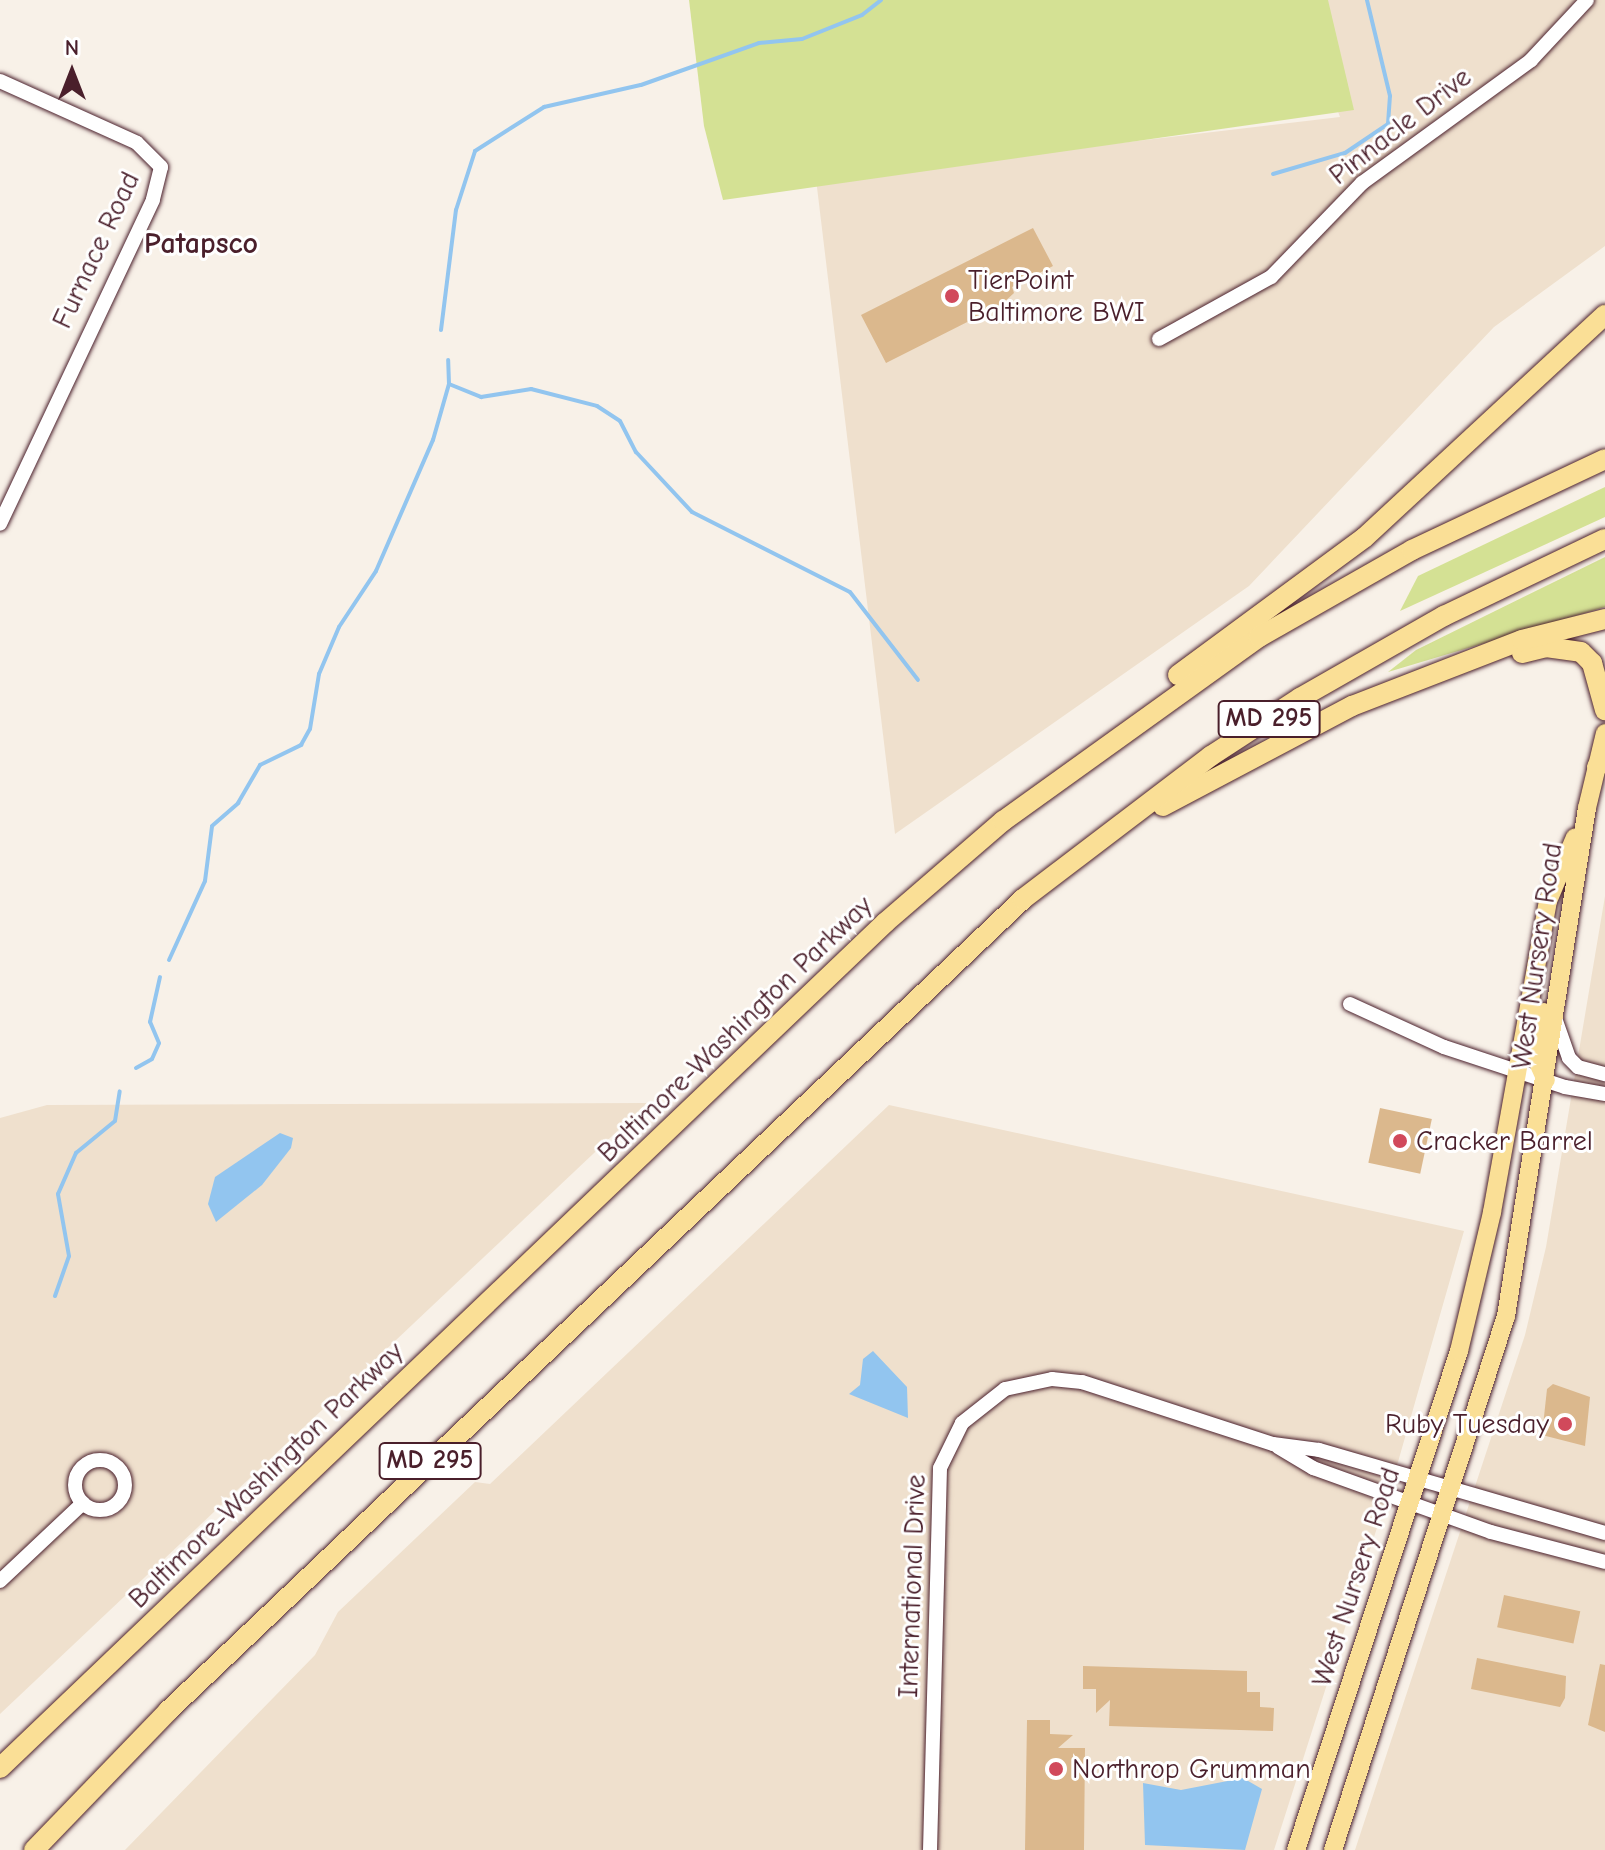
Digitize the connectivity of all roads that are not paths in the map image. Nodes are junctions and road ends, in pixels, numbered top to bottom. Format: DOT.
graph roads {
  1 [pos="1587,0"];
  2 [pos="0,81"];
  3 [pos="1605,315"];
  4 [pos="1159,339"];
  5 [pos="1605,459"];
  6 [pos="0,524"];
  7 [pos="1605,539"];
  8 [pos="1605,619"];
  9 [pos="1460,667"];
  10 [pos="1605,710"];
  11 [pos="1605,733"];
  12 [pos="1601,760"];
  13 [pos="1587,808"];
  14 [pos="1003,821"];
  15 [pos="1548,901"];
  16 [pos="969,953"];
  17 [pos="1350,1004"];
  18 [pos="1555,1017"];
  19 [pos="1517,1070"];
  20 [pos="1605,1074"];
  21 [pos="1547,1080"];
  22 [pos="1605,1094"];
  23 [pos="1273,1444"];
  24 [pos="1418,1478"];
  25 [pos="1453,1488"];
  26 [pos="83,1503"];
  27 [pos="1410,1504"];
  28 [pos="1443,1515"];
  29 [pos="1605,1533"];
  30 [pos="239,1539"];
  31 [pos="1605,1562"];
  32 [pos="0,1581"];
  33 [pos="66,1704"];
  34 [pos="0,1754"];
  35 [pos="0,1768"];
  36 [pos="0,1782"];
  37 [pos="34,1850"];
  38 [pos="930,1850"];
  39 [pos="1296,1850"];
  40 [pos="1333,1850"];
  1 -- 4 [label="street, Pinnacle Drive"];
  2 -- 6 [label="street, Furnace Road"];
  3 -- 14 [label="highway"];
  5 -- 14 [label="highway, Baltimore-Washington Parkway / MD 295"];
  7 -- 16 [label="highway, MD 295"];
  8 -- 9 [label="highway"];
  9 -- 10 [label="highway"];
  9 -- 16 [label="highway"];
  11 -- 12 [label="main road, West Nursery Road"];
  12 -- 13 [label="main road, West Nursery Road"];
  13 -- 15 [label="main road, West Nursery Road"];
  13 -- 18 [label="main road, West Nursery Road"];
  14 -- 30 [label="highway, Baltimore-Washington Parkway / MD 295"];
  15 -- 19 [label="main road, West Nursery Road"];
  15 -- 21 [label="main road"];
  16 -- 37 [label="highway, MD 295"];
  17 -- 19 [label="street"];
  18 -- 20 [label="street"];
  18 -- 21 [label="main road, West Nursery Road"];
  19 -- 21 [label="street"];
  19 -- 24 [label="main road, West Nursery Road"];
  21 -- 22 [label="street"];
  21 -- 25 [label="main road, West Nursery Road"];
  23 -- 24 [label="street, International Drive"];
  23 -- 27 [label="street, International Drive"];
  23 -- 38 [label="street, International Drive"];
  24 -- 25 [label="street, International Drive"];
  24 -- 27 [label="main road, West Nursery Road"];
  25 -- 28 [label="main road, West Nursery Road"];
  25 -- 29 [label="street, International Drive"];
  26 -- 32 [label="street"];
  27 -- 28 [label="street, International Drive"];
  27 -- 39 [label="main road, West Nursery Road"];
  28 -- 31 [label="street, International Drive"];
  28 -- 40 [label="main road, West Nursery Road"];
  30 -- 33 [label="highway, Baltimore-Washington Parkway / MD 295"];
  30 -- 36 [label="highway"];
  33 -- 34 [label="highway"];
  33 -- 35 [label="highway, Baltimore-Washington Parkway / MD 295"];
}
